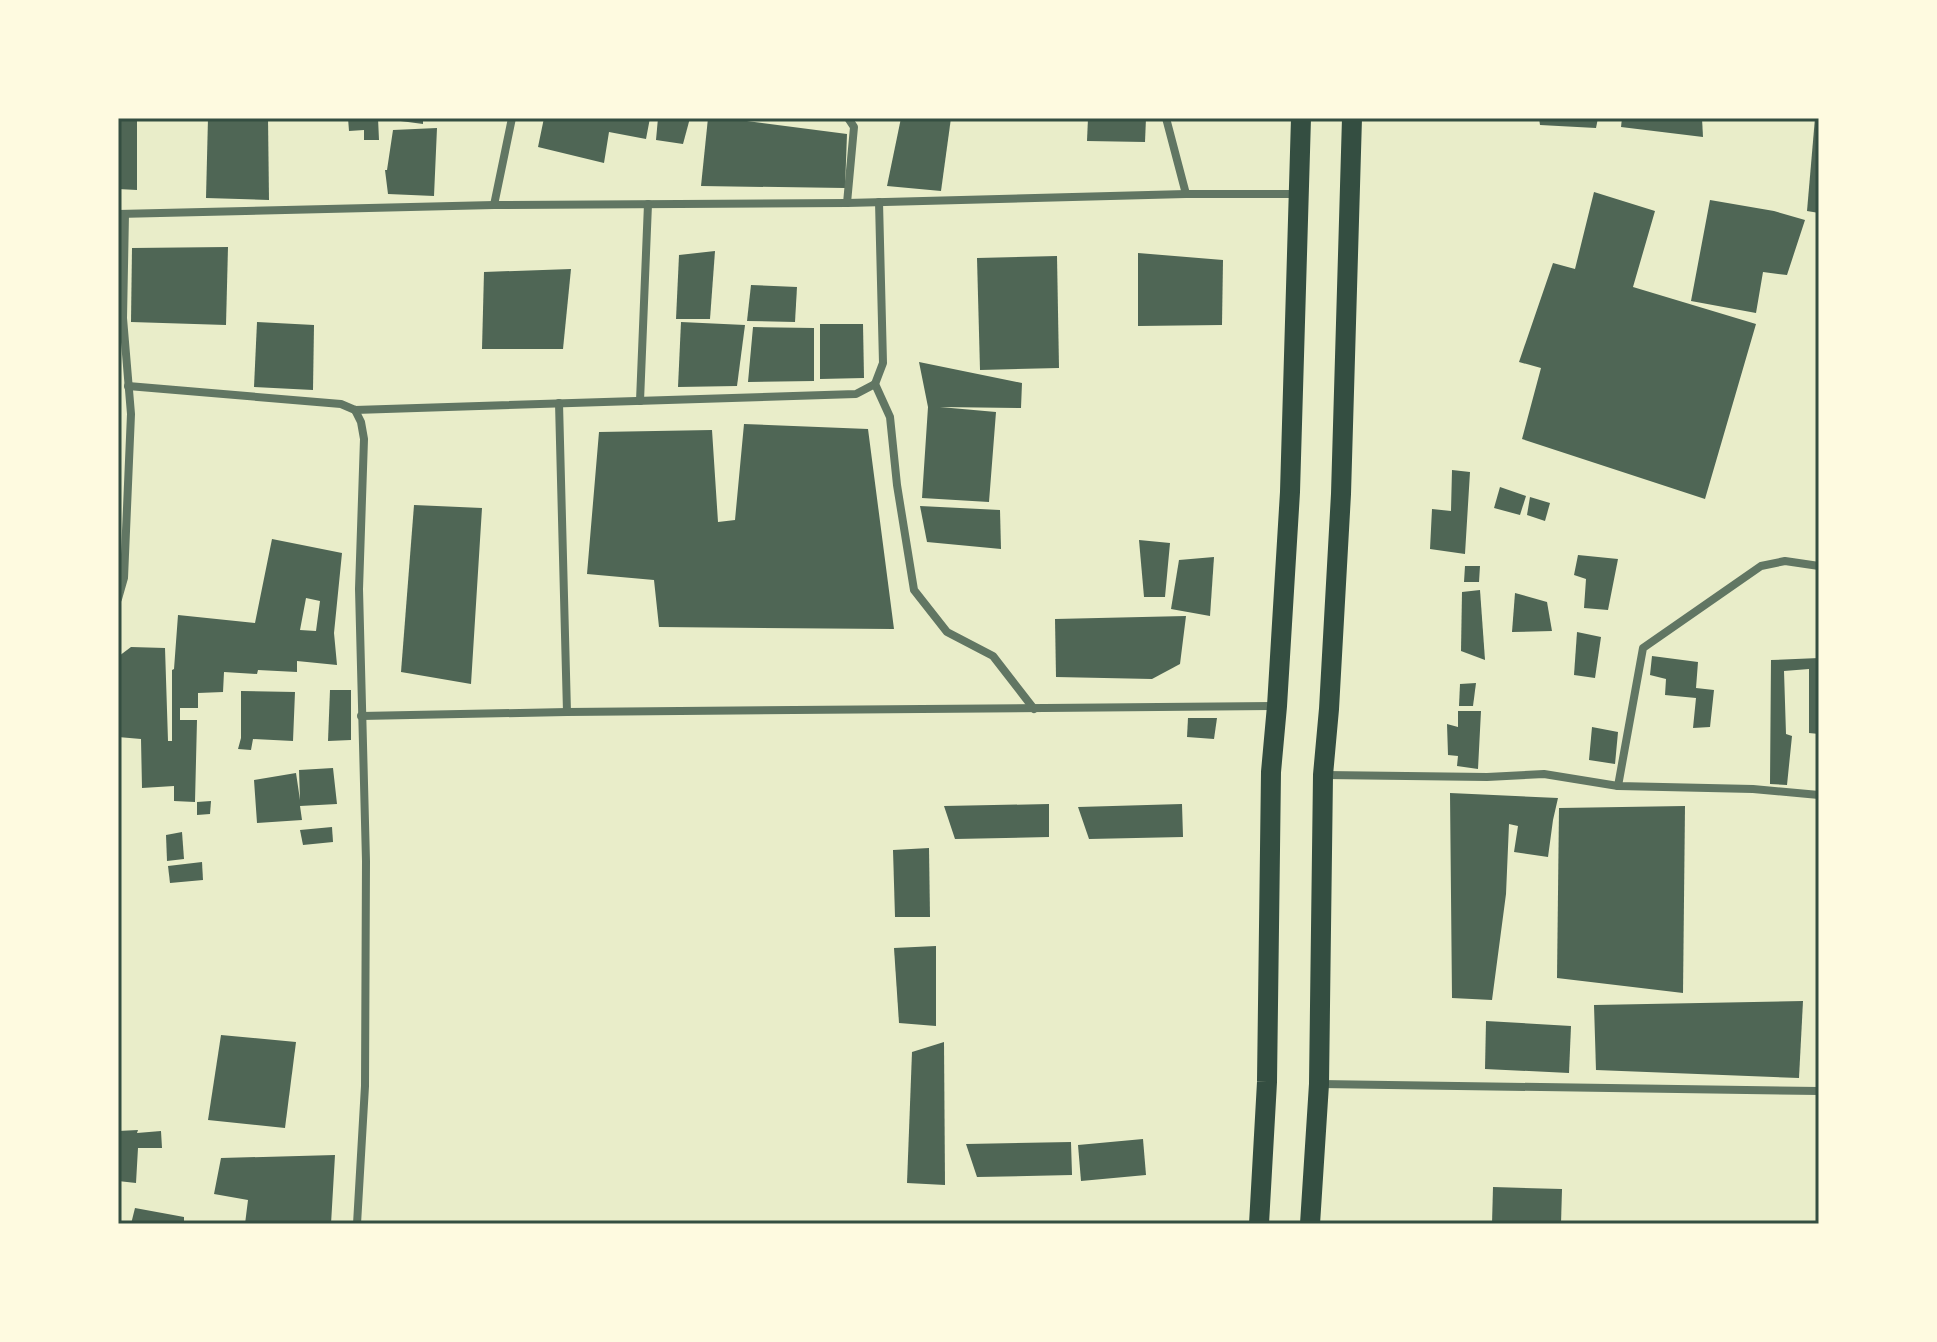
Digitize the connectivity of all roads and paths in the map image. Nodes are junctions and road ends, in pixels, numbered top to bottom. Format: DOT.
graph roads {
  1 [pos="512,118"];
  2 [pos="848,118"];
  3 [pos="1166,118"];
  4 [pos="1301,118"];
  5 [pos="1352,118"];
  6 [pos="1186,194"];
  7 [pos="1298,194"];
  8 [pos="879,202"];
  9 [pos="847,203"];
  10 [pos="648,204"];
  11 [pos="494,205"];
  12 [pos="121,214"];
  13 [pos="875,384"];
  14 [pos="128,386"];
  15 [pos="640,401"];
  16 [pos="559,403"];
  17 [pos="355,410"];
  18 [pos="118,413"];
  19 [pos="131,414"];
  20 [pos="1819,566"];
  21 [pos="118,599"];
  22 [pos="1277,706"];
  23 [pos="1034,709"];
  24 [pos="567,712"];
  25 [pos="361,716"];
  26 [pos="1323,775"];
  27 [pos="1618,786"];
  28 [pos="1819,795"];
  29 [pos="1319,1084"];
  30 [pos="1819,1091"];
  31 [pos="357,1224"];
  32 [pos="1259,1224"];
  33 [pos="1310,1224"];
  1 -- 11 [label="street"];
  2 -- 9 [label="street"];
  3 -- 6 [label="street"];
  4 -- 7 [label="main road"];
  5 -- 26 [label="main road"];
  6 -- 7 [label="street"];
  6 -- 8 [label="street"];
  7 -- 22 [label="main road"];
  8 -- 9 [label="street"];
  8 -- 13 [label="street"];
  9 -- 10 [label="street"];
  10 -- 11 [label="street"];
  10 -- 15 [label="street"];
  11 -- 12 [label="street"];
  12 -- 14 [label="street"];
  13 -- 15 [label="street"];
  13 -- 23 [label="street"];
  14 -- 17 [label="street"];
  14 -- 19 [label="street"];
  15 -- 16 [label="street"];
  16 -- 17 [label="street"];
  16 -- 24 [label="street"];
  17 -- 25 [label="street"];
  18 -- 19 [label="street"];
  19 -- 21 [label="street"];
  20 -- 27 [label="street"];
  22 -- 23 [label="street"];
  22 -- 32 [label="main road"];
  23 -- 24 [label="street"];
  24 -- 25 [label="street"];
  25 -- 31 [label="street"];
  26 -- 27 [label="street"];
  26 -- 29 [label="main road"];
  27 -- 28 [label="street"];
  29 -- 30 [label="street"];
  29 -- 33 [label="main road"];
}
